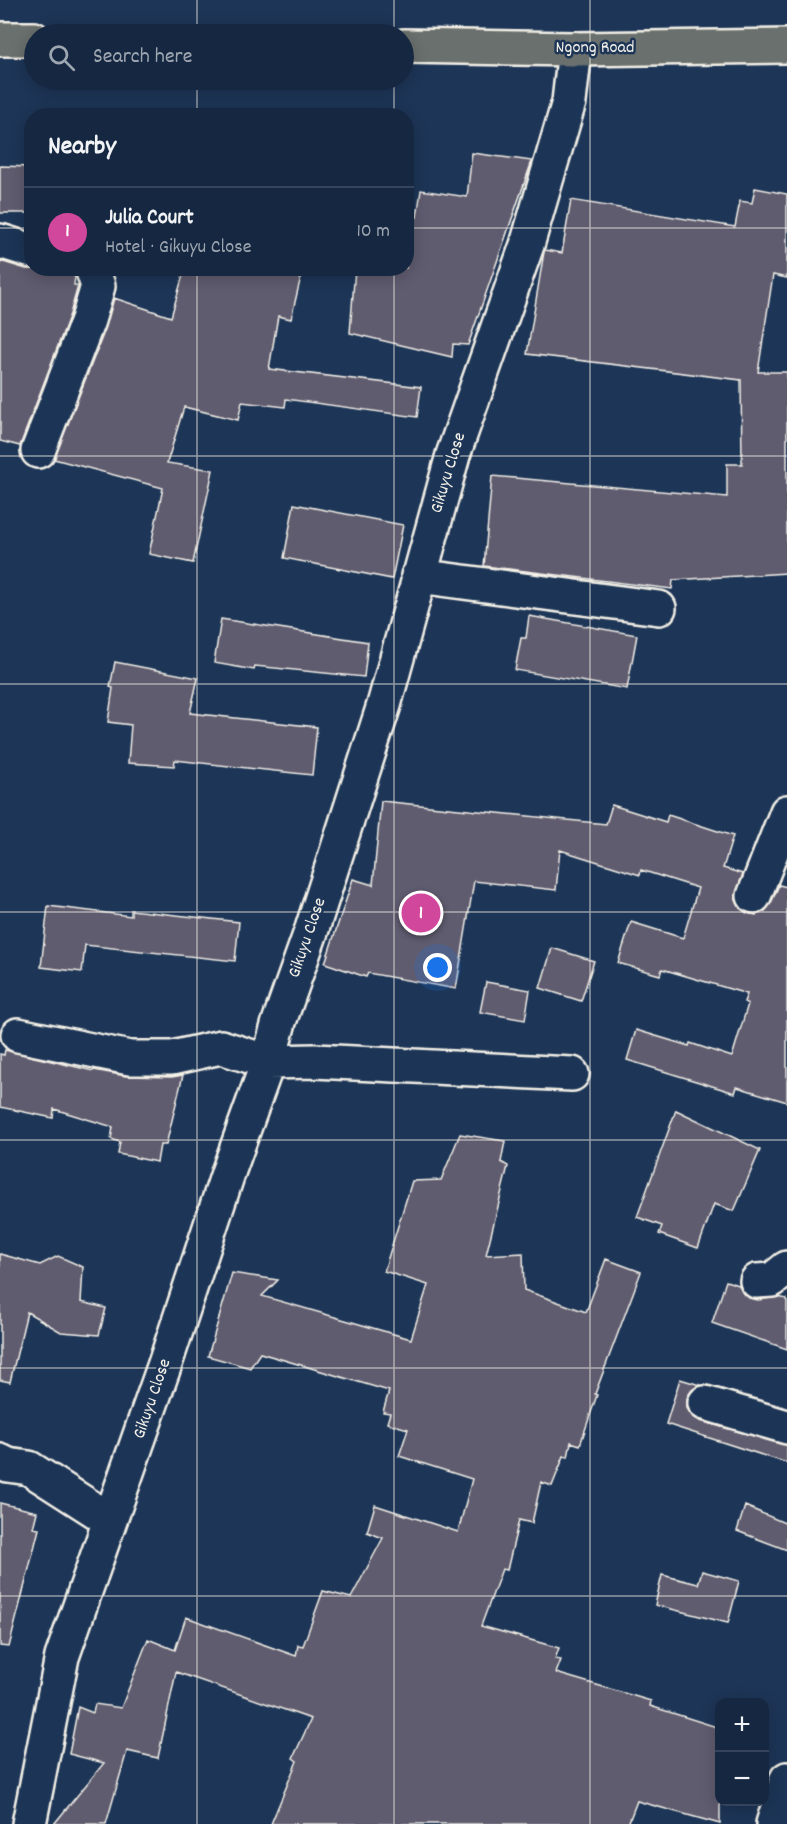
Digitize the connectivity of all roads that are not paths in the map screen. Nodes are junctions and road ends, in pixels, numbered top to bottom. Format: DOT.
graph roads {
  1 [pos="0,39"];
  2 [pos="24,39"];
  3 [pos="414,46"];
  4 [pos="787,46"];
  5 [pos="574,48"];
  6 [pos="0,241"];
  7 [pos="24,248"];
  8 [pos="95,276"];
  9 [pos="38,451"];
  10 [pos="418,576"];
  11 [pos="659,608"];
  12 [pos="787,812"];
  13 [pos="754,896"];
  14 [pos="18,1035"];
  15 [pos="268,1062"];
  16 [pos="572,1074"];
  17 [pos="787,1268"];
  18 [pos="757,1281"];
  19 [pos="705,1403"];
  20 [pos="787,1427"];
  21 [pos="0,1461"];
  22 [pos="110,1520"];
  23 [pos="787,1779"];
  24 [pos="29,1824"];
  25 [pos="774,1824"];
  1 -- 2 [label="main road"];
  3 -- 5 [label="main road, Ngong Road"];
  4 -- 5 [label="main road, Ngong Road"];
  5 -- 10 [label="street, Gikuyu Close"];
  6 -- 7 [label="street"];
  8 -- 9 [label="street"];
  10 -- 11 [label="street"];
  10 -- 15 [label="street, Gikuyu Close"];
  12 -- 13 [label="street"];
  14 -- 15 [label="street"];
  15 -- 16 [label="street"];
  15 -- 22 [label="street, Gikuyu Close"];
  17 -- 18 [label="street"];
  19 -- 20 [label="street"];
  21 -- 22 [label="street"];
  22 -- 24 [label="street, Gikuyu Close"];
  23 -- 25 [label="street"];
}
